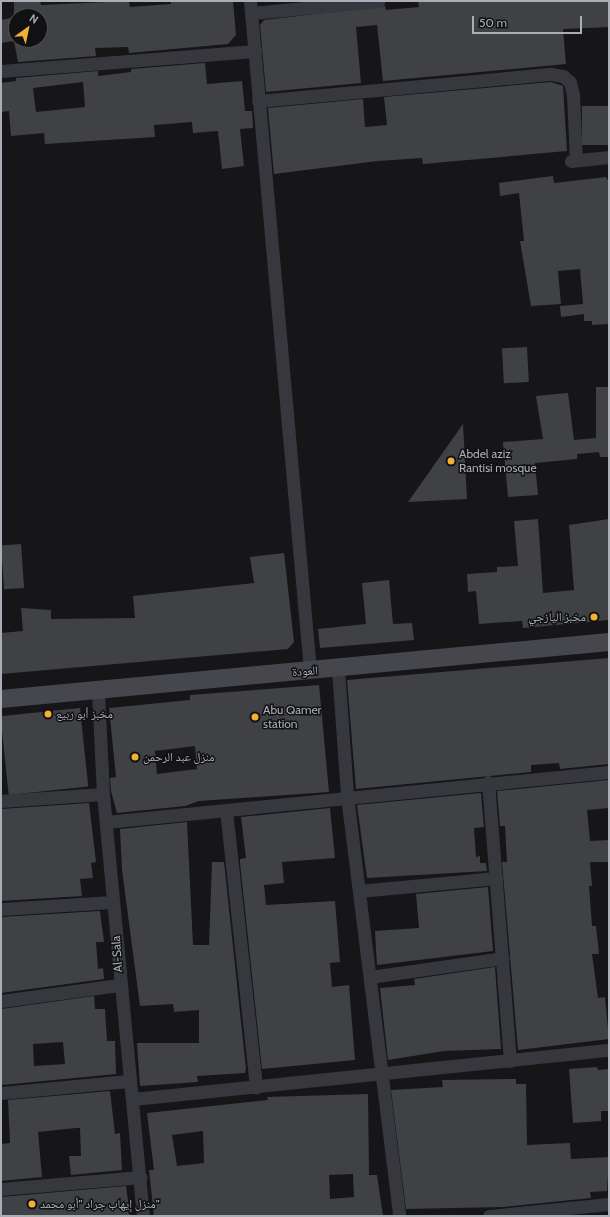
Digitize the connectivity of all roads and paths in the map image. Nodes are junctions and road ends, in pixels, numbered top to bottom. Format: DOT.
graph roads {
  1 [pos="378,1"];
  2 [pos="251,7"];
  3 [pos="255,50"];
  4 [pos="1,71"];
  5 [pos="258,101"];
  6 [pos="609,157"];
  7 [pos="609,642"];
  8 [pos="338,669"];
  9 [pos="310,670"];
  10 [pos="98,692"];
  11 [pos="1,699"];
  12 [pos="609,772"];
  13 [pos="488,782"];
  14 [pos="103,794"];
  15 [pos="347,796"];
  16 [pos="1,801"];
  17 [pos="226,810"];
  18 [pos="106,822"];
  19 [pos="496,878"];
  20 [pos="359,891"];
  21 [pos="113,902"];
  22 [pos="1,909"];
  23 [pos="503,958"];
  24 [pos="370,977"];
  25 [pos="119,985"];
  26 [pos="1,1001"];
  27 [pos="609,1050"];
  28 [pos="510,1060"];
  29 [pos="380,1074"];
  30 [pos="128,1081"];
  31 [pos="256,1087"];
  32 [pos="1,1093"];
  33 [pos="133,1099"];
  34 [pos="140,1177"];
  35 [pos="1,1189"];
  36 [pos="609,1204"];
  37 [pos="527,1214"];
  38 [pos="143,1216"];
  39 [pos="399,1216"];
  40 [pos="489,1216"];
  1 -- 2 [label="street"];
  2 -- 3 [label="street"];
  3 -- 4 [label="street"];
  3 -- 5 [label="street"];
  5 -- 6 [label="street"];
  5 -- 9 [label="street"];
  7 -- 8 [label="main road, العودة"];
  8 -- 9 [label="main road, العودة"];
  8 -- 15 [label="street"];
  9 -- 10 [label="main road, العودة"];
  10 -- 11 [label="main road, العودة"];
  10 -- 14 [label="street, Al-Sala"];
  12 -- 13 [label="street"];
  13 -- 15 [label="street"];
  13 -- 19 [label="street"];
  14 -- 16 [label="street"];
  14 -- 18 [label="street, Al-Sala"];
  15 -- 17 [label="street"];
  15 -- 20 [label="street"];
  17 -- 18 [label="street"];
  17 -- 31 [label="street"];
  18 -- 21 [label="street, Al-Sala"];
  19 -- 20 [label="street"];
  19 -- 23 [label="street"];
  20 -- 24 [label="street"];
  21 -- 22 [label="street"];
  21 -- 25 [label="street, Al-Sala"];
  23 -- 24 [label="street"];
  23 -- 28 [label="street"];
  24 -- 29 [label="street"];
  25 -- 26 [label="street"];
  25 -- 30 [label="street, Al-Sala"];
  27 -- 28 [label="street"];
  28 -- 29 [label="street"];
  29 -- 31 [label="street"];
  29 -- 39 [label="street"];
  30 -- 32 [label="street"];
  30 -- 33 [label="street, Al-Sala"];
  31 -- 33 [label="street"];
  33 -- 34 [label="street, Al-Sala"];
  34 -- 35 [label="street"];
  34 -- 38 [label="street, Al-Sala"];
  36 -- 37 [label="street"];
  37 -- 40 [label="street"];
}
